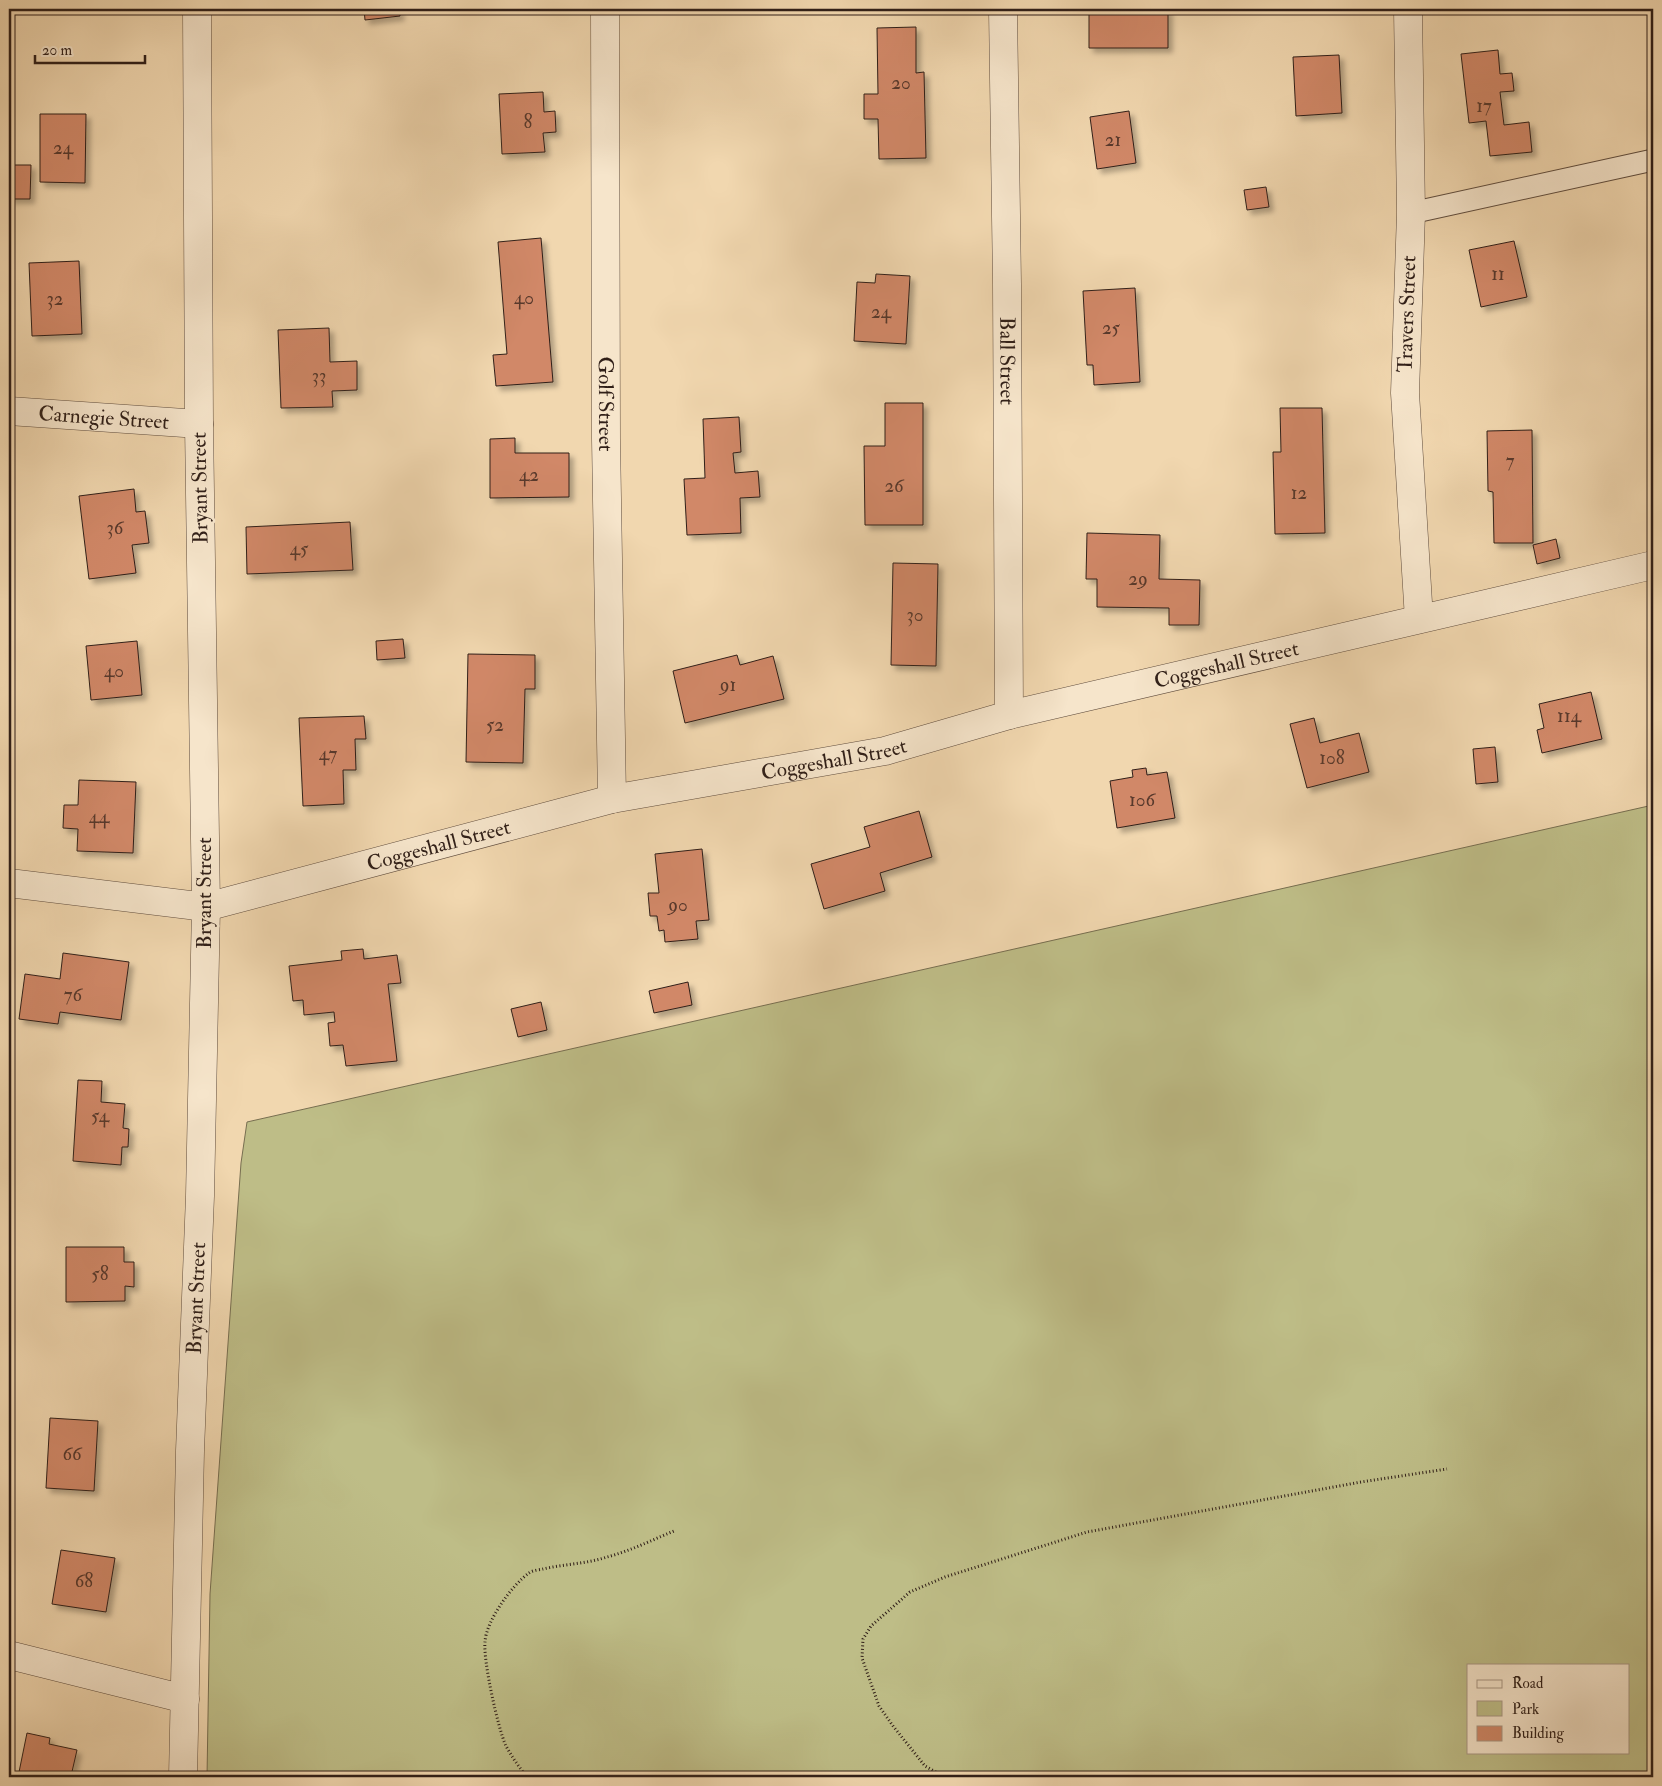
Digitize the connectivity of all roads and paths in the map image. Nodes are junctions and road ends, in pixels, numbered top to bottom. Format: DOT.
graph roads {
  1 [pos="197,9"];
  2 [pos="605,9"];
  3 [pos="1003,9"];
  4 [pos="1408,9"];
  5 [pos="1653,160"];
  6 [pos="1411,213"];
  7 [pos="9,411"];
  8 [pos="199,424"];
  9 [pos="1653,565"];
  10 [pos="1419,619"];
  11 [pos="1009,715"];
  12 [pos="612,799"];
  13 [pos="9,883"];
  14 [pos="206,906"];
  15 [pos="1447,1469"];
  16 [pos="674,1531"];
  17 [pos="9,1655"];
  18 [pos="185,1699"];
  19 [pos="183,1777"];
  20 [pos="527,1777"];
  21 [pos="945,1777"];
  1 -- 8 [label="street, Bryant Street"];
  2 -- 12 [label="street, Golf Street"];
  3 -- 11 [label="street, Ball Street"];
  4 -- 6 [label="street, Travers Street"];
  5 -- 6 [label="lane"];
  6 -- 10 [label="street, Travers Street"];
  7 -- 8 [label="street, Carnegie Street"];
  8 -- 14 [label="street, Bryant Street"];
  9 -- 10 [label="street, Coggeshall Street"];
  10 -- 11 [label="street, Coggeshall Street"];
  11 -- 12 [label="street, Coggeshall Street"];
  12 -- 14 [label="street, Coggeshall Street"];
  13 -- 14 [label="street, Coggeshall Street"];
  14 -- 18 [label="street, Bryant Street"];
  15 -- 21 [label="path"];
  16 -- 20 [label="path"];
  17 -- 18 [label="street"];
  18 -- 19 [label="street, Bryant Street"];
}
